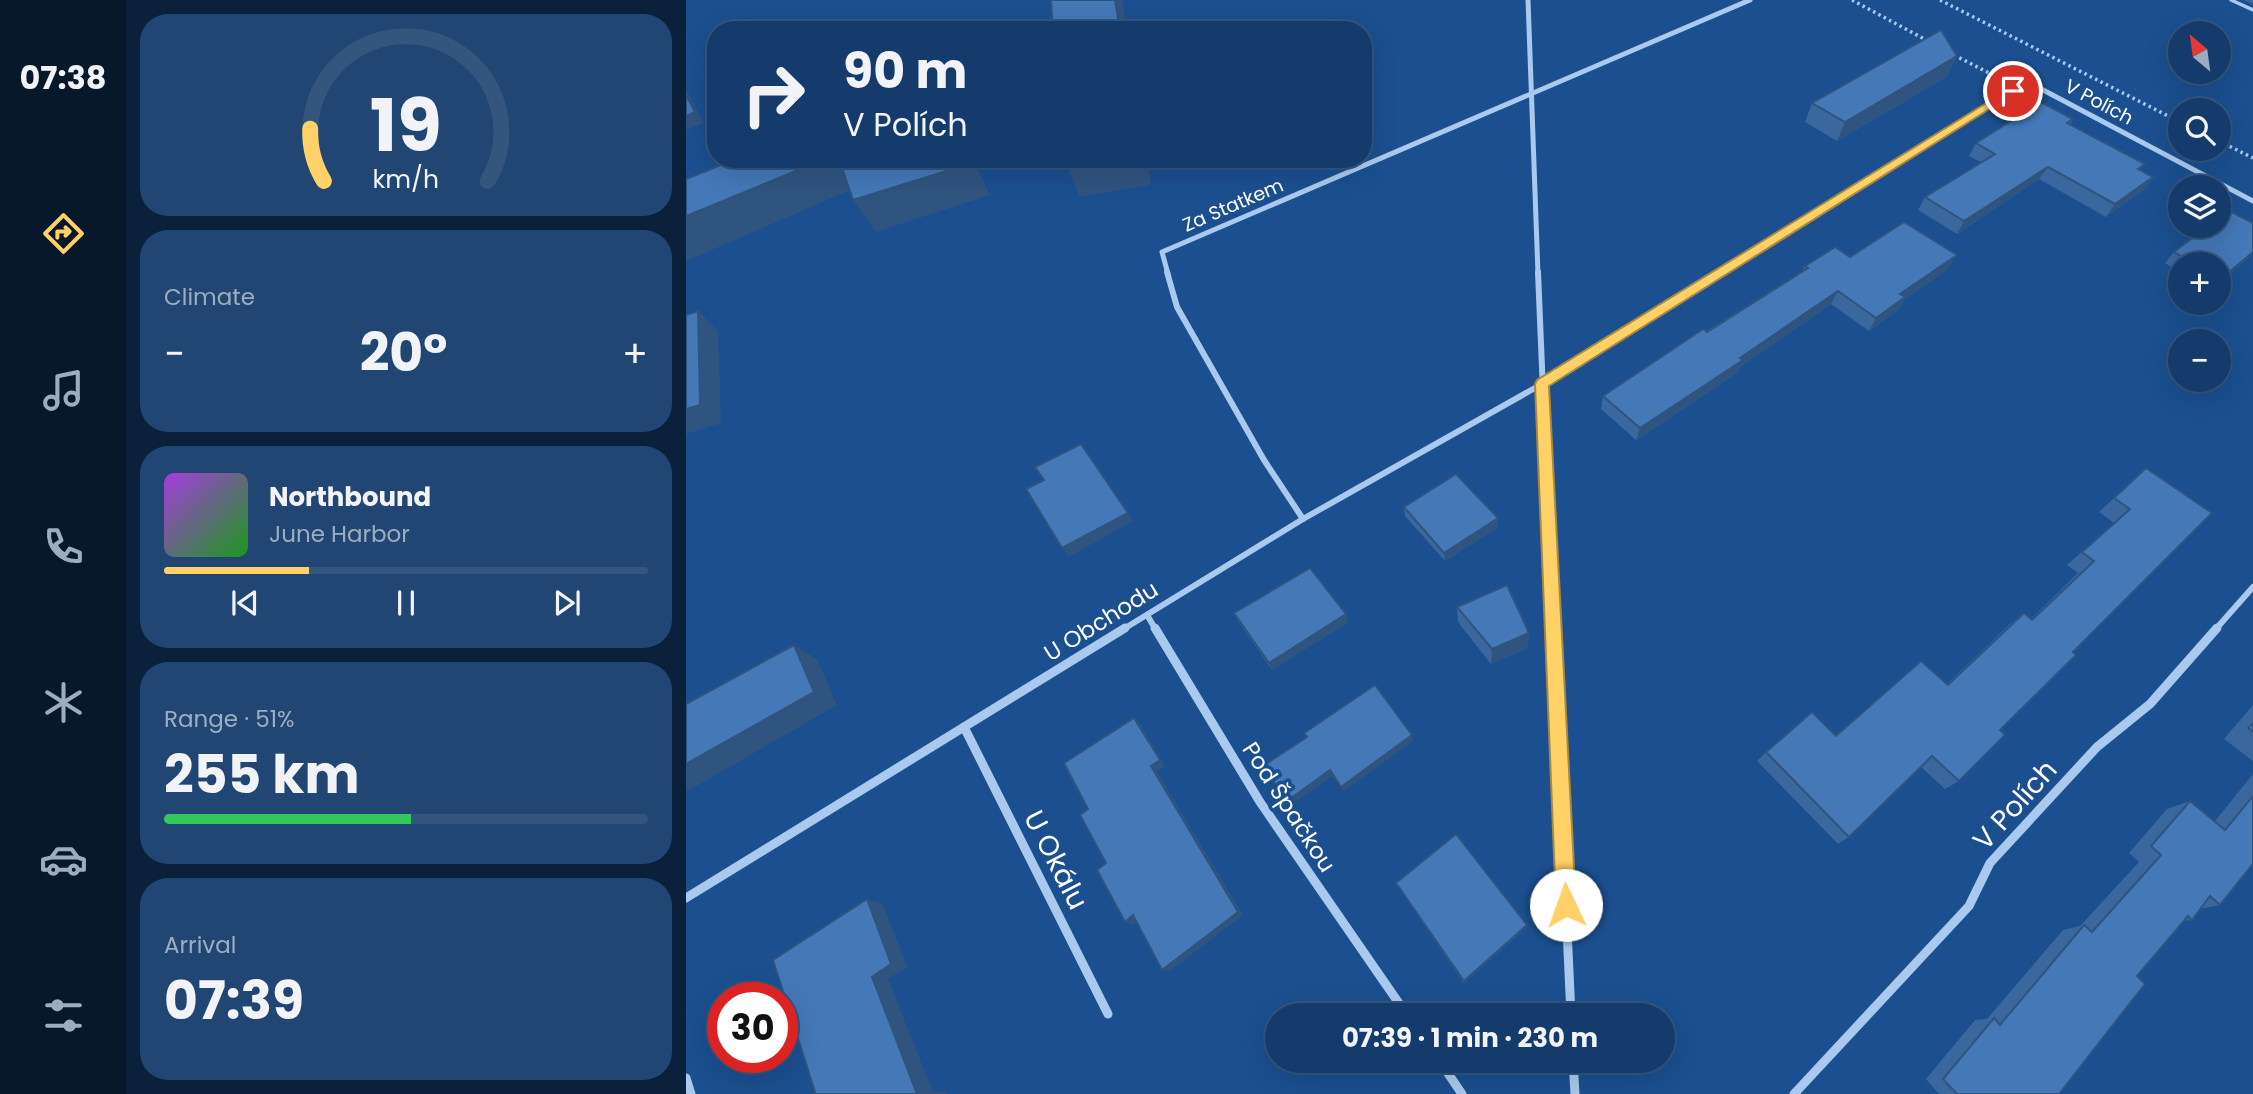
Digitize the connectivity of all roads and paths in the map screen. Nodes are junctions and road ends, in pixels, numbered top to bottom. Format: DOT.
graph roads {
  1 [pos="1528,0"];
  2 [pos="1750,0"];
  3 [pos="1852,0"];
  4 [pos="1940,0"];
  5 [pos="2231,0"];
  6 [pos="2253,10"];
  7 [pos="1932,43"];
  8 [pos="1943,50"];
  9 [pos="2028,82"];
  10 [pos="1532,95"];
  11 [pos="2168,116"];
  12 [pos="2231,147"];
  13 [pos="2253,158"];
  14 [pos="1372,163"];
  15 [pos="1360,168"];
  16 [pos="2253,201"];
  17 [pos="1542,384"];
  18 [pos="1303,519"];
  19 [pos="2253,587"];
  20 [pos="1147,615"];
  21 [pos="964,727"];
  22 [pos="686,898"];
  23 [pos="1399,1003"];
  24 [pos="1570,1003"];
  25 [pos="1108,1014"];
  26 [pos="1448,1073"];
  27 [pos="1574,1073"];
  28 [pos="686,1078"];
  29 [pos="691,1094"];
  30 [pos="1462,1094"];
  31 [pos="1575,1094"];
  32 [pos="1794,1094"];
  1 -- 10 [label="street"];
  2 -- 10 [label="street, Za Statkem"];
  3 -- 7 [label="path"];
  4 -- 11 [label="path"];
  5 -- 6 [label="lane"];
  8 -- 9 [label="path"];
  9 -- 16 [label="street, V Polích"];
  9 -- 17 [label="street"];
  10 -- 14 [label="street, Za Statkem"];
  10 -- 17 [label="street"];
  12 -- 13 [label="path"];
  15 -- 18 [label="street, Za Statkem"];
  17 -- 18 [label="street, U Obchodu"];
  17 -- 24 [label="street"];
  18 -- 20 [label="street, U Obchodu"];
  19 -- 32 [label="street, V Polích"];
  20 -- 21 [label="street, U Obchodu"];
  20 -- 23 [label="street, Pod Špačkou"];
  21 -- 22 [label="street, U Obchodu"];
  21 -- 25 [label="street, U Okálu"];
  26 -- 30 [label="street"];
  27 -- 31 [label="street"];
  28 -- 29 [label="street"];
}
